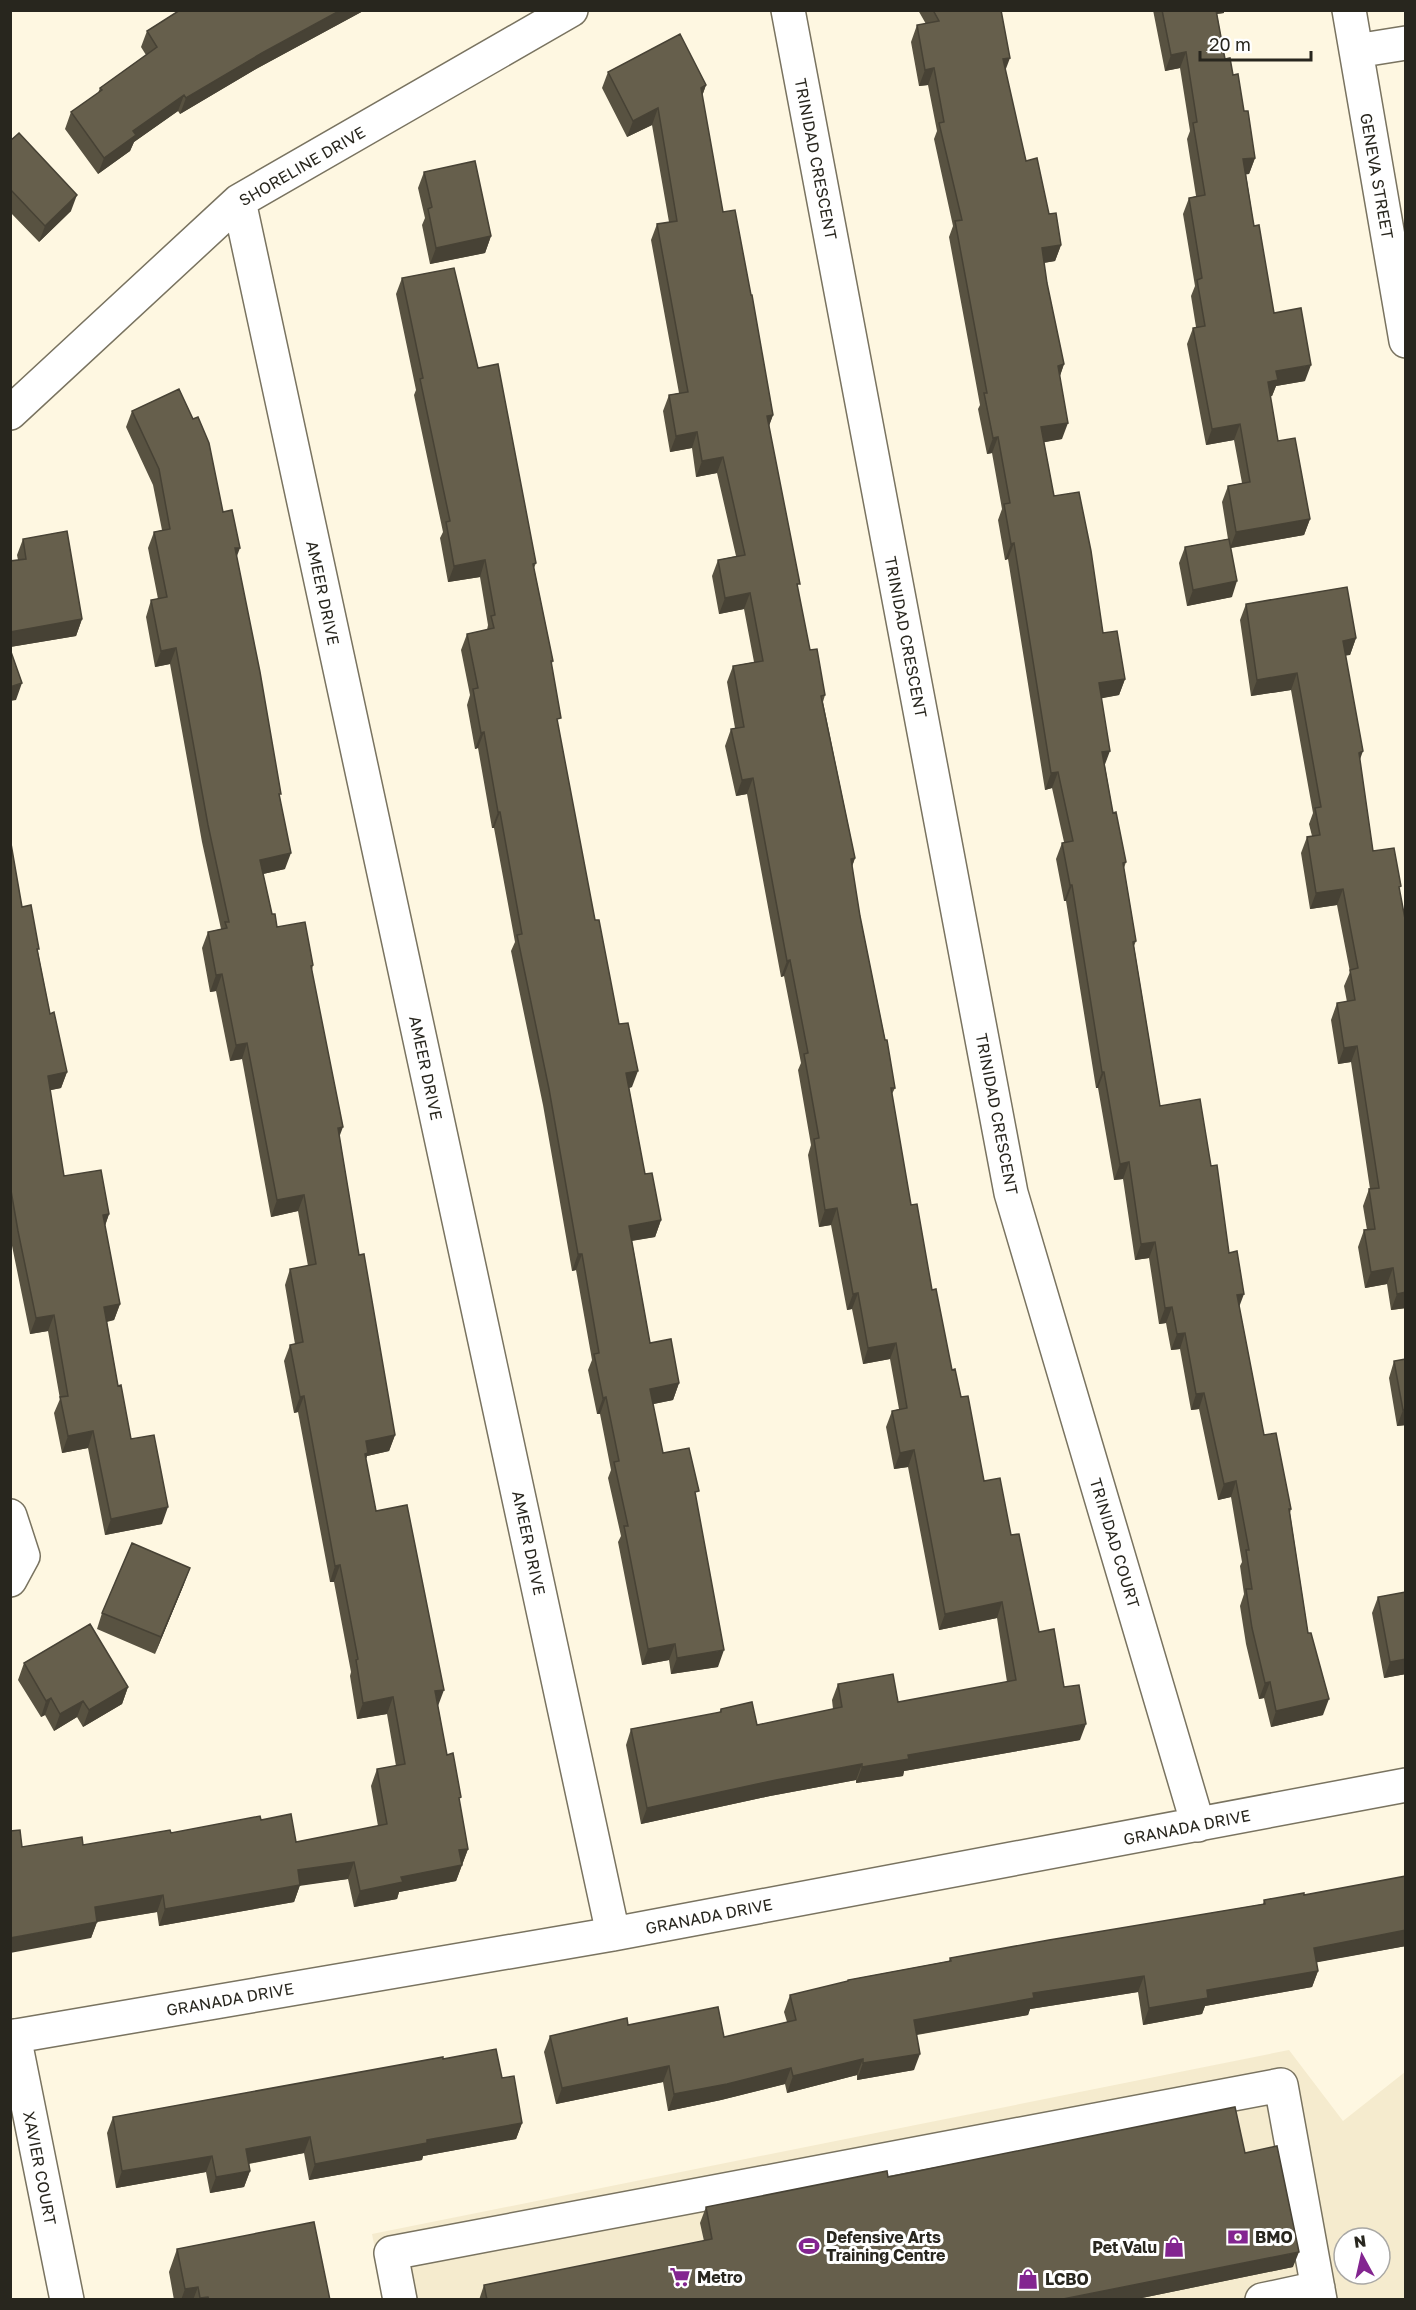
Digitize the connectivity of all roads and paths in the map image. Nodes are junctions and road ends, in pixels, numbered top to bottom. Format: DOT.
graph roads {
  1 [pos="571,10"];
  2 [pos="788,10"];
  3 [pos="1349,10"];
  4 [pos="1406,42"];
  5 [pos="1356,51"];
  6 [pos="239,201"];
  7 [pos="1406,341"];
  8 [pos="10,413"];
  9 [pos="1031,1261"];
  10 [pos="10,1516"];
  11 [pos="10,1580"];
  12 [pos="1406,1785"];
  13 [pos="1198,1825"];
  14 [pos="613,1934"];
  15 [pos="12,2037"];
  16 [pos="1319,2294"];
  17 [pos="67,2300"];
  18 [pos="400,2300"];
  19 [pos="1262,2300"];
  1 -- 6 [label="street, SHORELINE DRIVE"];
  2 -- 9 [label="street, TRINIDAD CRESCENT"];
  3 -- 5 [label="street, GENEVA STREET"];
  4 -- 5 [label="street"];
  5 -- 7 [label="street, GENEVA STREET"];
  6 -- 8 [label="street, SHORELINE DRIVE"];
  6 -- 14 [label="street, AMEER DRIVE"];
  9 -- 13 [label="street, TRINIDAD COURT"];
  10 -- 11 [label="street"];
  12 -- 13 [label="street, GRANADA DRIVE"];
  13 -- 14 [label="street, GRANADA DRIVE"];
  14 -- 15 [label="street, GRANADA DRIVE"];
  15 -- 17 [label="street, XAVIER COURT"];
  16 -- 18 [label="street"];
  16 -- 19 [label="street"];
}
